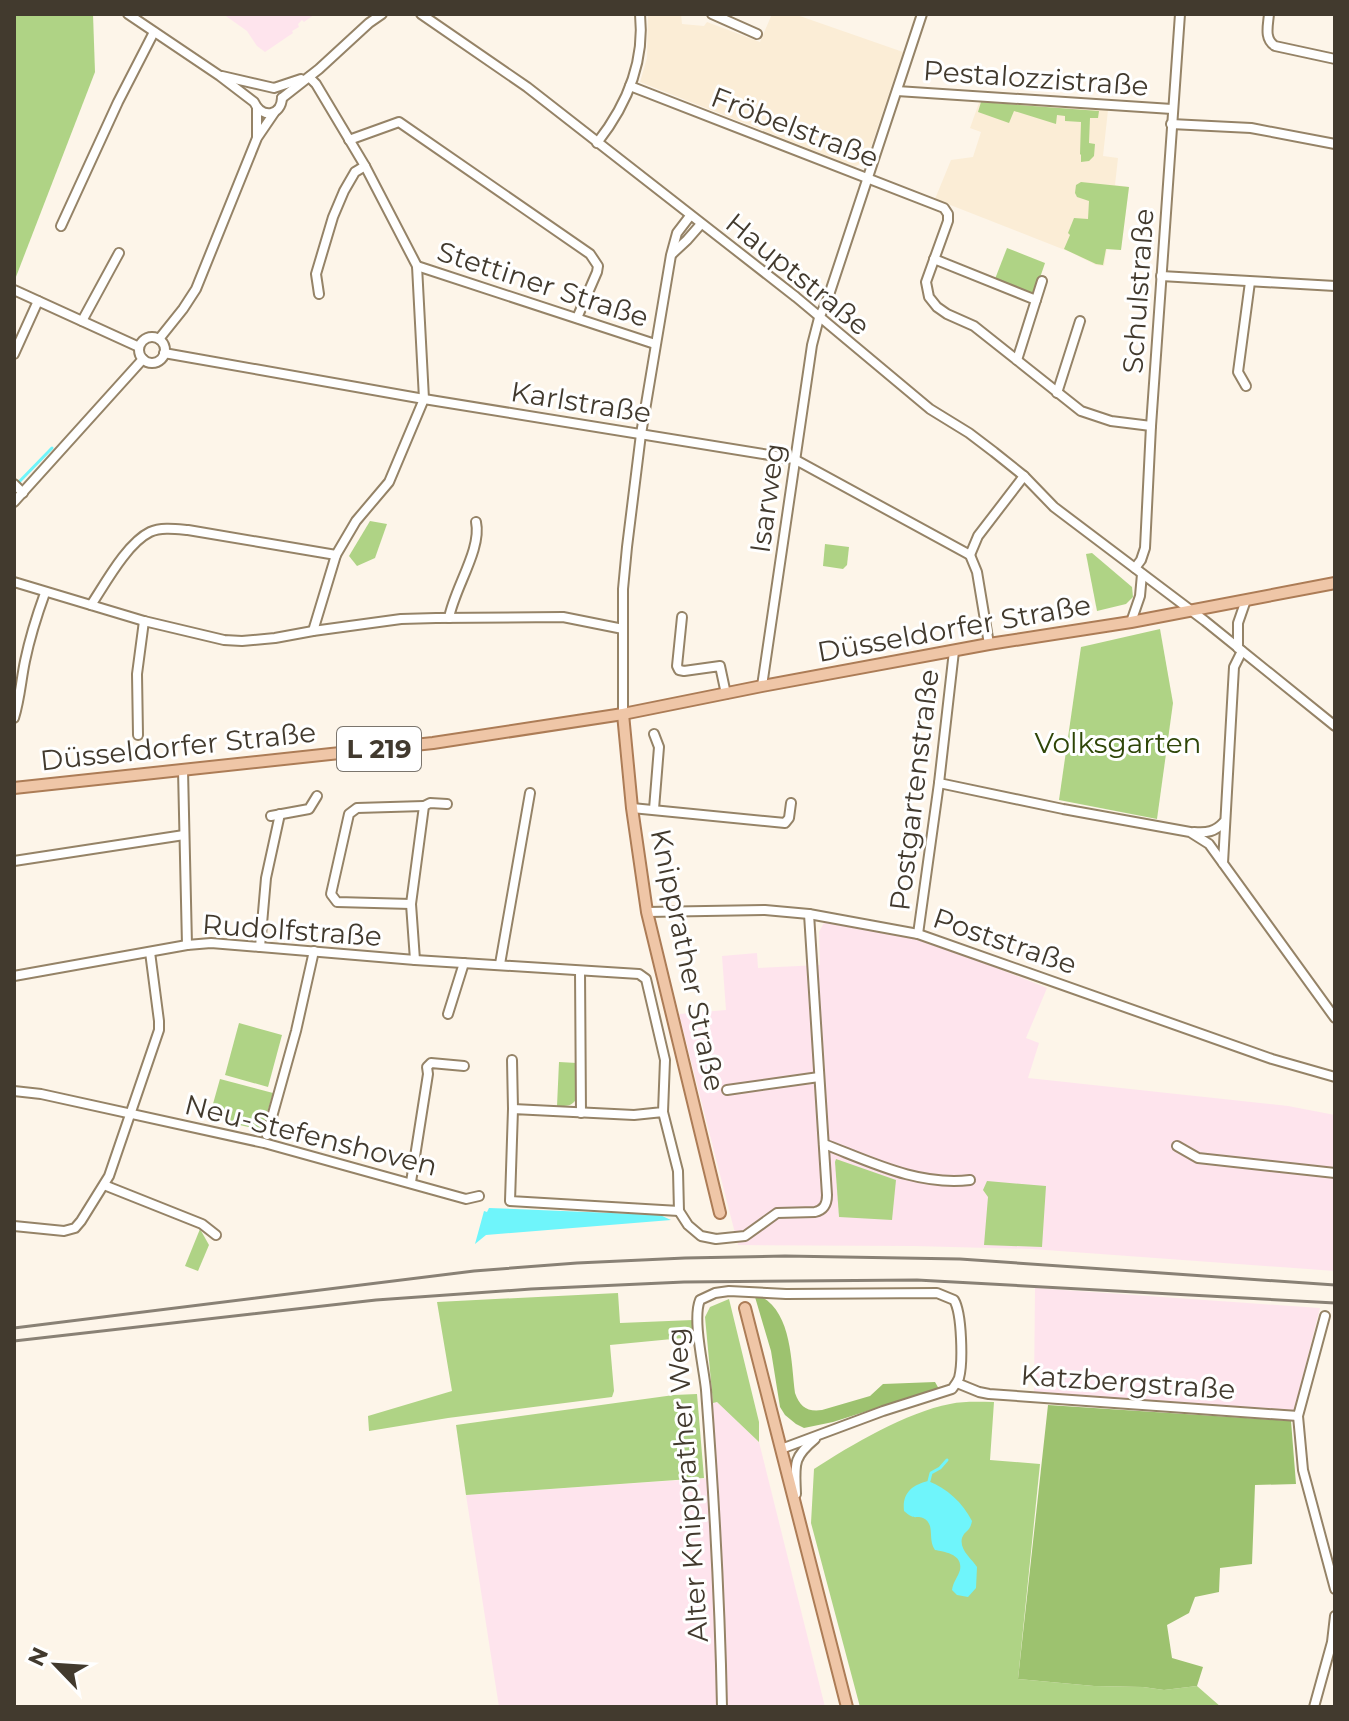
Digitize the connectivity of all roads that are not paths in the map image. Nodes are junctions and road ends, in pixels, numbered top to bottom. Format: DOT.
graph roads {
  1 [pos="128,14"];
  2 [pos="382,14"];
  3 [pos="421,14"];
  4 [pos="640,14"];
  5 [pos="712,14"];
  6 [pos="922,14"];
  7 [pos="1180,14"];
  8 [pos="1269,14"];
  9 [pos="154,32"];
  10 [pos="757,34"];
  11 [pos="1335,59"];
  12 [pos="220,76"];
  13 [pos="309,77"];
  14 [pos="630,86"];
  15 [pos="269,87"];
  16 [pos="897,91"];
  17 [pos="282,98"];
  18 [pos="256,105"];
  19 [pos="1172,109"];
  20 [pos="274,113"];
  21 [pos="1171,124"];
  22 [pos="257,138"];
  23 [pos="349,140"];
  24 [pos="597,143"];
  25 [pos="1335,144"];
  26 [pos="365,166"];
  27 [pos="868,179"];
  28 [pos="690,216"];
  29 [pos="701,224"];
  30 [pos="61,226"];
  31 [pos="119,253"];
  32 [pos="671,255"];
  33 [pos="934,259"];
  34 [pos="417,266"];
  35 [pos="1161,276"];
  36 [pos="1042,281"];
  37 [pos="1250,282"];
  38 [pos="1335,286"];
  39 [pos="14,290"];
  40 [pos="319,294"];
  41 [pos="1036,300"];
  42 [pos="38,301"];
  43 [pos="577,318"];
  44 [pos="819,318"];
  45 [pos="82,321"];
  46 [pos="1080,321"];
  47 [pos="159,339"];
  48 [pos="655,344"];
  49 [pos="139,347"];
  50 [pos="164,353"];
  51 [pos="14,354"];
  52 [pos="143,359"];
  53 [pos="1017,360"];
  54 [pos="1246,386"];
  55 [pos="1057,393"];
  56 [pos="424,399"];
  57 [pos="1151,426"];
  58 [pos="641,434"];
  59 [pos="794,459"];
  60 [pos="1024,476"];
  61 [pos="14,484"];
  62 [pos="23,493"];
  63 [pos="14,502"];
  64 [pos="476,522"];
  65 [pos="336,555"];
  66 [pos="970,555"];
  67 [pos="1138,571"];
  68 [pos="14,582"];
  69 [pos="1335,583"];
  70 [pos="45,593"];
  71 [pos="1246,600"];
  72 [pos="91,605"];
  73 [pos="1190,611"];
  74 [pos="682,617"];
  75 [pos="449,618"];
  76 [pos="144,621"];
  77 [pos="1131,622"];
  78 [pos="623,629"];
  79 [pos="313,631"];
  80 [pos="989,644"];
  81 [pos="1240,650"];
  82 [pos="954,651"];
  83 [pos="762,686"];
  84 [pos="726,694"];
  85 [pos="623,714"];
  86 [pos="14,718"];
  87 [pos="1335,726"];
  88 [pos="654,734"];
  89 [pos="138,735"];
  90 [pos="183,770"];
  91 [pos="939,783"];
  92 [pos="14,788"];
  93 [pos="530,793"];
  94 [pos="317,796"];
  95 [pos="791,803"];
  96 [pos="447,804"];
  97 [pos="424,806"];
  98 [pos="632,808"];
  99 [pos="654,809"];
  100 [pos="1225,822"];
  101 [pos="1190,832"];
  102 [pos="184,835"];
  103 [pos="14,861"];
  104 [pos="1223,864"];
  105 [pos="411,904"];
  106 [pos="647,912"];
  107 [pos="809,914"];
  108 [pos="918,934"];
  109 [pos="187,945"];
  110 [pos="260,947"];
  111 [pos="314,951"];
  112 [pos="150,952"];
  113 [pos="415,960"];
  114 [pos="464,963"];
  115 [pos="500,964"];
  116 [pos="580,971"];
  117 [pos="14,976"];
  118 [pos="448,1014"];
  119 [pos="1335,1018"];
  120 [pos="512,1060"];
  121 [pos="464,1066"];
  122 [pos="819,1077"];
  123 [pos="1335,1077"];
  124 [pos="727,1090"];
  125 [pos="14,1091"];
  126 [pos="513,1109"];
  127 [pos="663,1112"];
  128 [pos="131,1113"];
  129 [pos="581,1113"];
  130 [pos="267,1135"];
  131 [pos="824,1144"];
  132 [pos="1177,1146"];
  133 [pos="1335,1173"];
  134 [pos="970,1180"];
  135 [pos="411,1182"];
  136 [pos="104,1185"];
  137 [pos="479,1196"];
  138 [pos="679,1211"];
  139 [pos="720,1213"];
  140 [pos="14,1226"];
  141 [pos="216,1235"];
  142 [pos="745,1308"];
  143 [pos="1335,1327"];
  144 [pos="957,1383"];
  145 [pos="1298,1416"];
  146 [pos="822,1434"];
  147 [pos="781,1449"];
  148 [pos="796,1508"];
  149 [pos="1335,1589"];
  150 [pos="1335,1616"];
  151 [pos="722,1707"];
  152 [pos="847,1707"];
  153 [pos="1314,1707"];
  1 -- 9 [label="street"];
  2 -- 13 [label="street"];
  3 -- 24 [label="street, Hauptstraße"];
  4 -- 14 [label="street"];
  5 -- 10 [label="street"];
  6 -- 16 [label="street, Isarweg"];
  7 -- 19 [label="street, Schulstraße"];
  8 -- 11 [label="street"];
  9 -- 12 [label="street"];
  9 -- 30 [label="street"];
  12 -- 15 [label="street"];
  12 -- 18 [label="street"];
  13 -- 15 [label="street"];
  13 -- 17 [label="street"];
  13 -- 23 [label="street"];
  14 -- 24 [label="street"];
  14 -- 27 [label="street, Fröbelstraße"];
  15 -- 17 [label="street"];
  15 -- 18 [label="street"];
  16 -- 19 [label="street, Pestalozzistraße"];
  16 -- 27 [label="street, Isarweg"];
  17 -- 20 [label="street"];
  18 -- 20 [label="street"];
  18 -- 22 [label="street"];
  19 -- 21 [label="street, Schulstraße"];
  20 -- 22 [label="street"];
  21 -- 25 [label="street, Pestalozzistraße"];
  21 -- 35 [label="street, Schulstraße"];
  22 -- 47 [label="street"];
  23 -- 26 [label="street"];
  23 -- 43 [label="street"];
  24 -- 28 [label="street, Hauptstraße"];
  26 -- 34 [label="street"];
  26 -- 40 [label="street"];
  27 -- 33 [label="street, Fröbelstraße"];
  27 -- 44 [label="street, Isarweg"];
  28 -- 29 [label="street, Hauptstraße"];
  28 -- 32 [label="street"];
  29 -- 32 [label="street"];
  29 -- 44 [label="street, Hauptstraße"];
  31 -- 45 [label="street"];
  32 -- 48 [label="street"];
  33 -- 41 [label="street"];
  33 -- 53 [label="street"];
  34 -- 43 [label="street, Stettiner Straße"];
  34 -- 56 [label="street"];
  35 -- 37 [label="street"];
  35 -- 57 [label="street, Schulstraße"];
  36 -- 41 [label="street"];
  37 -- 38 [label="street"];
  37 -- 54 [label="street"];
  39 -- 42 [label="street"];
  41 -- 53 [label="street"];
  42 -- 45 [label="street"];
  42 -- 51 [label="street"];
  43 -- 48 [label="street, Stettiner Straße"];
  44 -- 59 [label="street, Isarweg"];
  44 -- 60 [label="street, Hauptstraße"];
  45 -- 49 [label="street"];
  46 -- 55 [label="street"];
  47 -- 49 [label="street"];
  47 -- 50 [label="street"];
  48 -- 58 [label="street"];
  49 -- 52 [label="street"];
  50 -- 52 [label="street"];
  50 -- 56 [label="street, Karlstraße"];
  52 -- 62 [label="street"];
  53 -- 55 [label="street"];
  55 -- 57 [label="street"];
  56 -- 58 [label="street, Karlstraße"];
  56 -- 65 [label="street"];
  57 -- 67 [label="street, Schulstraße"];
  58 -- 59 [label="street, Karlstraße"];
  58 -- 78 [label="street"];
  59 -- 66 [label="street, Karlstraße"];
  59 -- 83 [label="street, Isarweg"];
  60 -- 66 [label="street"];
  60 -- 67 [label="street, Hauptstraße"];
  61 -- 62 [label="street"];
  62 -- 63 [label="street"];
  64 -- 75 [label="street"];
  65 -- 72 [label="street"];
  65 -- 79 [label="street"];
  66 -- 80 [label="street"];
  67 -- 73 [label="street, Hauptstraße"];
  67 -- 77 [label="street"];
  68 -- 70 [label="street"];
  69 -- 71 [label="main road, L 219"];
  70 -- 72 [label="street"];
  70 -- 86 [label="street"];
  71 -- 73 [label="main road, L 219"];
  71 -- 81 [label="street"];
  72 -- 76 [label="street"];
  73 -- 77 [label="main road, Düsseldorfer Straße / L 219"];
  73 -- 81 [label="street, Hauptstraße"];
  74 -- 84 [label="street"];
  75 -- 78 [label="street"];
  75 -- 79 [label="street"];
  76 -- 79 [label="street"];
  76 -- 89 [label="street"];
  77 -- 80 [label="main road, Düsseldorfer Straße / L 219"];
  78 -- 85 [label="street"];
  80 -- 82 [label="main road, Düsseldorfer Straße / L 219"];
  81 -- 87 [label="street, Hauptstraße"];
  81 -- 100 [label="street"];
  82 -- 83 [label="main road, Düsseldorfer Straße / L 219"];
  82 -- 91 [label="street, Postgartenstraße"];
  83 -- 84 [label="main road, Düsseldorfer Straße / L 219"];
  84 -- 85 [label="main road, Düsseldorfer Straße / L 219"];
  85 -- 90 [label="main road, Düsseldorfer Straße / L 219"];
  85 -- 98 [label="main road, Knipprather Straße"];
  88 -- 99 [label="street"];
  90 -- 92 [label="main road, Düsseldorfer Straße / L 219"];
  90 -- 102 [label="street"];
  91 -- 101 [label="street"];
  91 -- 108 [label="street, Postgartenstraße"];
  93 -- 115 [label="street"];
  94 -- 110 [label="street"];
  95 -- 99 [label="street"];
  96 -- 97 [label="street"];
  97 -- 105 [label="street"];
  97 -- 105 [label="street"];
  98 -- 99 [label="street"];
  98 -- 106 [label="main road, Knipprather Straße"];
  100 -- 101 [label="street"];
  100 -- 104 [label="street"];
  101 -- 104 [label="street"];
  102 -- 103 [label="street"];
  102 -- 109 [label="street"];
  104 -- 119 [label="street"];
  105 -- 113 [label="street"];
  106 -- 107 [label="street, Poststraße"];
  106 -- 139 [label="main road, Knipprather Straße"];
  107 -- 108 [label="street, Poststraße"];
  107 -- 122 [label="street"];
  108 -- 123 [label="street, Poststraße"];
  109 -- 110 [label="street, Rudolfstraße"];
  109 -- 112 [label="street, Rudolfstraße"];
  110 -- 111 [label="street, Rudolfstraße"];
  111 -- 113 [label="street, Rudolfstraße"];
  111 -- 130 [label="street"];
  112 -- 117 [label="street, Rudolfstraße"];
  112 -- 128 [label="street"];
  113 -- 114 [label="street, Rudolfstraße"];
  114 -- 115 [label="street, Rudolfstraße"];
  114 -- 118 [label="street"];
  115 -- 116 [label="street, Rudolfstraße"];
  116 -- 127 [label="street, Rudolfstraße"];
  116 -- 129 [label="street"];
  120 -- 126 [label="street"];
  121 -- 135 [label="street"];
  122 -- 124 [label="street"];
  122 -- 131 [label="street"];
  125 -- 128 [label="street, Neu-Stefenshoven"];
  126 -- 129 [label="street"];
  126 -- 138 [label="street"];
  127 -- 129 [label="street"];
  127 -- 138 [label="street"];
  128 -- 135 [label="street, Neu-Stefenshoven"];
  128 -- 136 [label="street"];
  131 -- 134 [label="street"];
  131 -- 138 [label="street"];
  132 -- 133 [label="street"];
  135 -- 137 [label="street, Neu-Stefenshoven"];
  136 -- 140 [label="street"];
  136 -- 141 [label="street"];
  142 -- 147 [label="main road"];
  143 -- 145 [label="street"];
  144 -- 145 [label="street, Katzbergstraße"];
  144 -- 146 [label="street"];
  144 -- 151 [label="street, Alter Knipprather Weg"];
  145 -- 149 [label="street"];
  146 -- 147 [label="street"];
  146 -- 148 [label="street"];
  147 -- 148 [label="main road"];
  148 -- 152 [label="main road"];
  150 -- 153 [label="street"];
}
